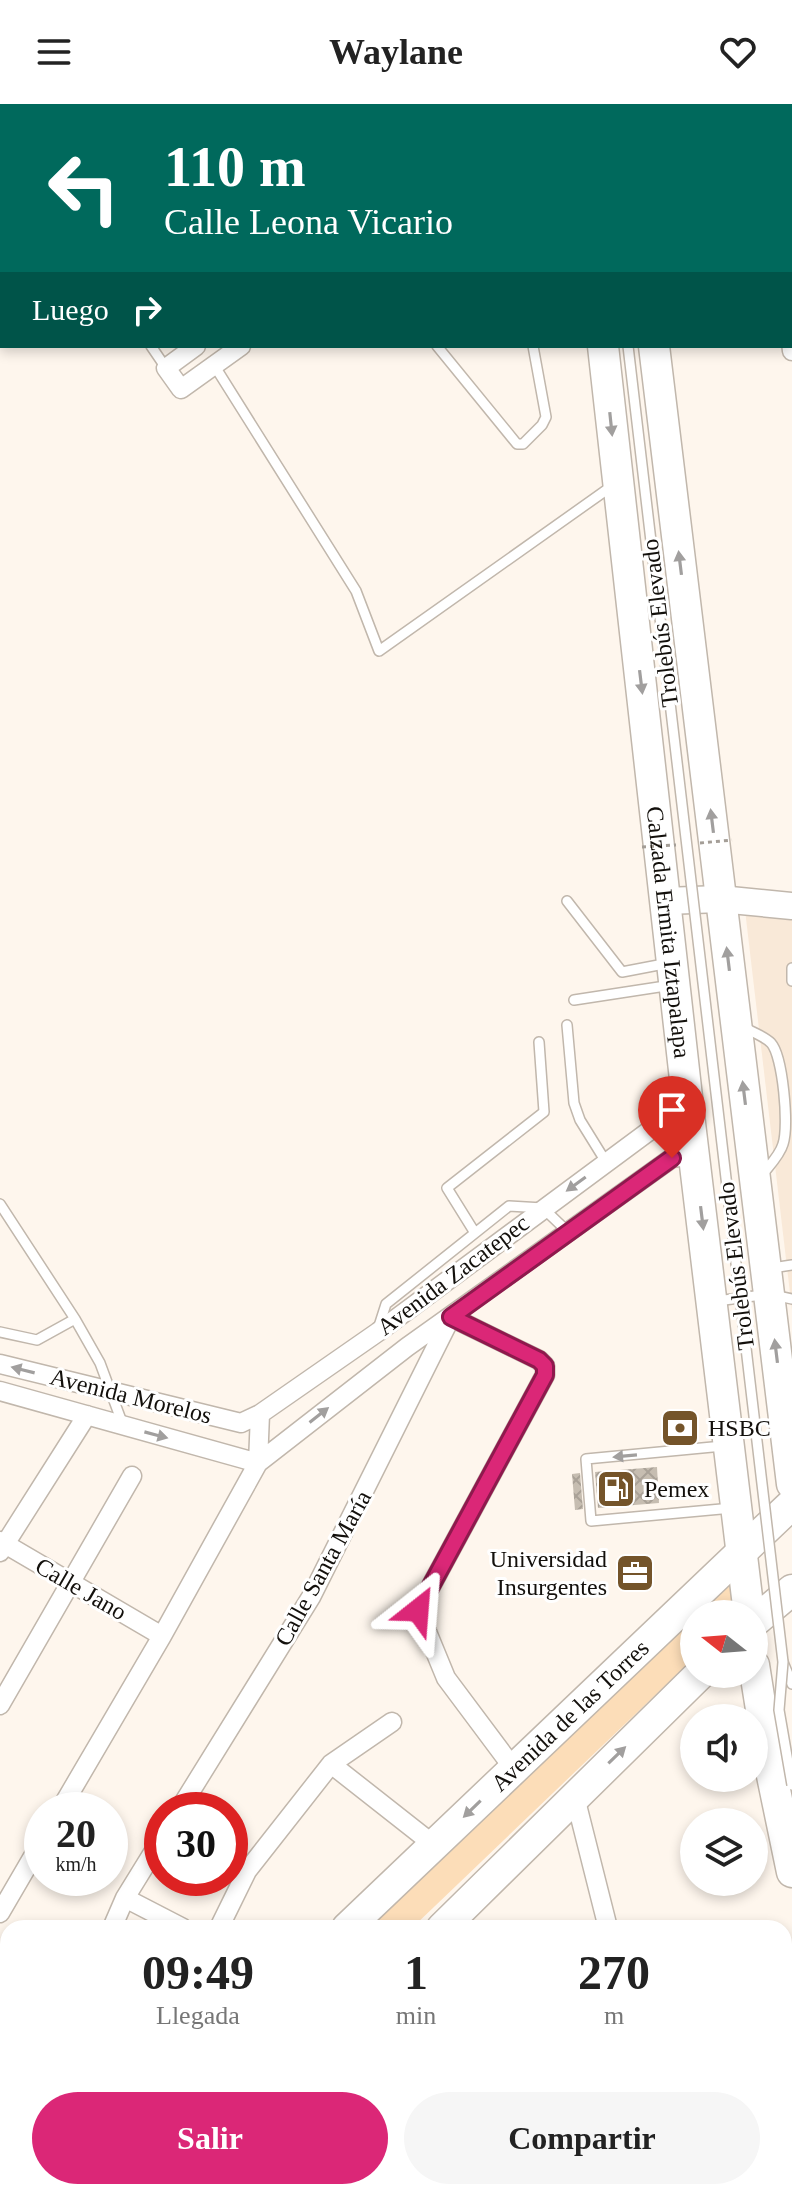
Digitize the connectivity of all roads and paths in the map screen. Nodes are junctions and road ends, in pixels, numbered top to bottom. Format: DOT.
graph roads {
  1 [pos="152,348"];
  2 [pos="193,348"];
  3 [pos="238,348"];
  4 [pos="439,348"];
  5 [pos="533,348"];
  6 [pos="612,352"];
  7 [pos="654,352"];
  8 [pos="214,365"];
  9 [pos="166,368"];
  10 [pos="617,483"];
  11 [pos="720,899"];
  12 [pos="567,901"];
  13 [pos="665,901"];
  14 [pos="792,906"];
  15 [pos="792,968"];
  16 [pos="674,974"];
  17 [pos="792,981"];
  18 [pos="574,1000"];
  19 [pos="736,1023"];
  20 [pos="567,1025"];
  21 [pos="539,1042"];
  22 [pos="787,1086"];
  23 [pos="689,1115"];
  24 [pos="694,1155"];
  25 [pos="606,1162"];
  26 [pos="755,1184"];
  27 [pos="0,1204"];
  28 [pos="543,1208"];
  29 [pos="568,1232"];
  30 [pos="475,1233"];
  31 [pos="780,1282"];
  32 [pos="713,1302"];
  33 [pos="451,1317"];
  34 [pos="75,1319"];
  35 [pos="0,1332"];
  36 [pos="378,1332"];
  37 [pos="407,1347"];
  38 [pos="0,1364"];
  39 [pos="423,1378"];
  40 [pos="0,1391"];
  41 [pos="111,1391"];
  42 [pos="260,1414"];
  43 [pos="87,1415"];
  44 [pos="123,1425"];
  45 [pos="730,1446"];
  46 [pos="258,1463"];
  47 [pos="132,1476"];
  48 [pos="792,1484"];
  49 [pos="792,1504"];
  50 [pos="737,1508"];
  51 [pos="1,1546"];
  52 [pos="742,1549"];
  53 [pos="71,1583"];
  54 [pos="792,1590"];
  55 [pos="747,1600"];
  56 [pos="760,1600"];
  57 [pos="768,1610"];
  58 [pos="162,1636"];
  59 [pos="768,1664"];
  60 [pos="792,1684"];
  61 [pos="686,1688"];
  62 [pos="0,1705"];
  63 [pos="392,1722"];
  64 [pos="331,1764"];
  65 [pos="514,1769"];
  66 [pos="792,1785"];
  67 [pos="71,1792"];
  68 [pos="190,1792"];
  69 [pos="575,1797"];
  70 [pos="434,1845"];
  71 [pos="144,1867"];
  72 [pos="24,1872"];
  73 [pos="792,1872"];
  74 [pos="125,1898"];
  75 [pos="0,1913"];
  76 [pos="115,1920"];
  77 [pos="168,1920"];
  78 [pos="223,1920"];
  79 [pos="355,1920"];
  80 [pos="450,1920"];
  81 [pos="606,1920"];
  1 -- 9 [label="lane"];
  2 -- 9 [label="street"];
  3 -- 8 [label="street"];
  4 -- 5 [label="lane"];
  6 -- 7 [label="main road"];
  6 -- 10 [label="main road, Calzada Ermita Iztapalapa, one-way"];
  6 -- 56 [label="lane, Trolebús Elevado, bridge"];
  11 -- 7 [label="main road, one-way"];
  8 -- 9 [label="street"];
  8 -- 10 [label="lane"];
  10 -- 13 [label="main road, Calzada Ermita Iztapalapa, one-way"];
  11 -- 13 [label="street"];
  11 -- 14 [label="street"];
  19 -- 11 [label="main road, one-way"];
  12 -- 16 [label="lane"];
  13 -- 16 [label="main road, Calzada Ermita Iztapalapa"];
  15 -- 17 [label="lane"];
  16 -- 18 [label="lane"];
  16 -- 23 [label="main road, Calzada Ermita Iztapalapa"];
  19 -- 22 [label="lane"];
  26 -- 19 [label="main road, one-way"];
  20 -- 25 [label="lane"];
  21 -- 30 [label="lane"];
  22 -- 26 [label="lane"];
  23 -- 24 [label="main road, Calzada Ermita Iztapalapa"];
  23 -- 25 [label="street, Avenida Zacatepec"];
  24 -- 29 [label="street, Avenida Zacatepec"];
  24 -- 32 [label="main road, Calzada Ermita Iztapalapa, one-way"];
  25 -- 28 [label="street, Avenida Zacatepec, one-way"];
  26 -- 31 [label="main road"];
  27 -- 34 [label="lane"];
  28 -- 29 [label="lane"];
  28 -- 30 [label="lane"];
  28 -- 36 [label="street, Avenida Zacatepec"];
  29 -- 33 [label="street, Avenida Zacatepec"];
  30 -- 36 [label="lane"];
  31 -- 32 [label="lane"];
  48 -- 31 [label="main road, one-way"];
  32 -- 45 [label="main road, Calzada Ermita Iztapalapa"];
  33 -- 37 [label="street, Avenida Zacatepec"];
  33 -- 39 [label="street, Calle Santa María"];
  33 -- 65 [label="street"];
  34 -- 35 [label="lane"];
  34 -- 41 [label="lane"];
  36 -- 37 [label="street"];
  36 -- 42 [label="street, Avenida Zacatepec"];
  37 -- 39 [label="street"];
  46 -- 37 [label="street, Avenida Zacatepec, one-way"];
  41 -- 38 [label="street, Avenida Morelos, one-way"];
  39 -- 68 [label="street, Calle Santa María"];
  40 -- 43 [label="street, Avenida Morelos"];
  41 -- 42 [label="street, Avenida Morelos"];
  41 -- 44 [label="lane"];
  42 -- 46 [label="street, Avenida Zacatepec"];
  43 -- 44 [label="street, Avenida Morelos"];
  43 -- 51 [label="street"];
  44 -- 46 [label="street, Avenida Morelos, one-way"];
  45 -- 50 [label="main road, Calzada Ermita Iztapalapa"];
  45 -- 50 [label="lane, one-way"];
  46 -- 58 [label="street, Avenida Zacatepec"];
  47 -- 53 [label="street"];
  49 -- 52 [label="main road, Avenida de las Torres"];
  50 -- 52 [label="main road, Calzada Ermita Iztapalapa"];
  51 -- 53 [label="street, Calle Jano"];
  52 -- 55 [label="main road, Calzada Ermita Iztapalapa"];
  52 -- 65 [label="main road, Avenida de las Torres"];
  53 -- 58 [label="street, Calle Jano"];
  53 -- 62 [label="street"];
  54 -- 57 [label="main road"];
  58 -- 67 [label="street, Avenida Zacatepec"];
  59 -- 60 [label="lane, Trolebús Elevado, bridge"];
  59 -- 66 [label="lane, Trolebús Elevado, bridge"];
  59 -- 73 [label="main road"];
  69 -- 61 [label="main road, one-way"];
  63 -- 64 [label="street"];
  64 -- 70 [label="street"];
  64 -- 78 [label="street"];
  65 -- 70 [label="main road, Avenida de las Torres, one-way"];
  69 -- 80 [label="main road"];
  69 -- 81 [label="street"];
  70 -- 79 [label="main road, Avenida de las Torres"];
  71 -- 74 [label="street"];
  72 -- 75 [label="street"];
  74 -- 76 [label="street"];
  74 -- 77 [label="street"];
}
